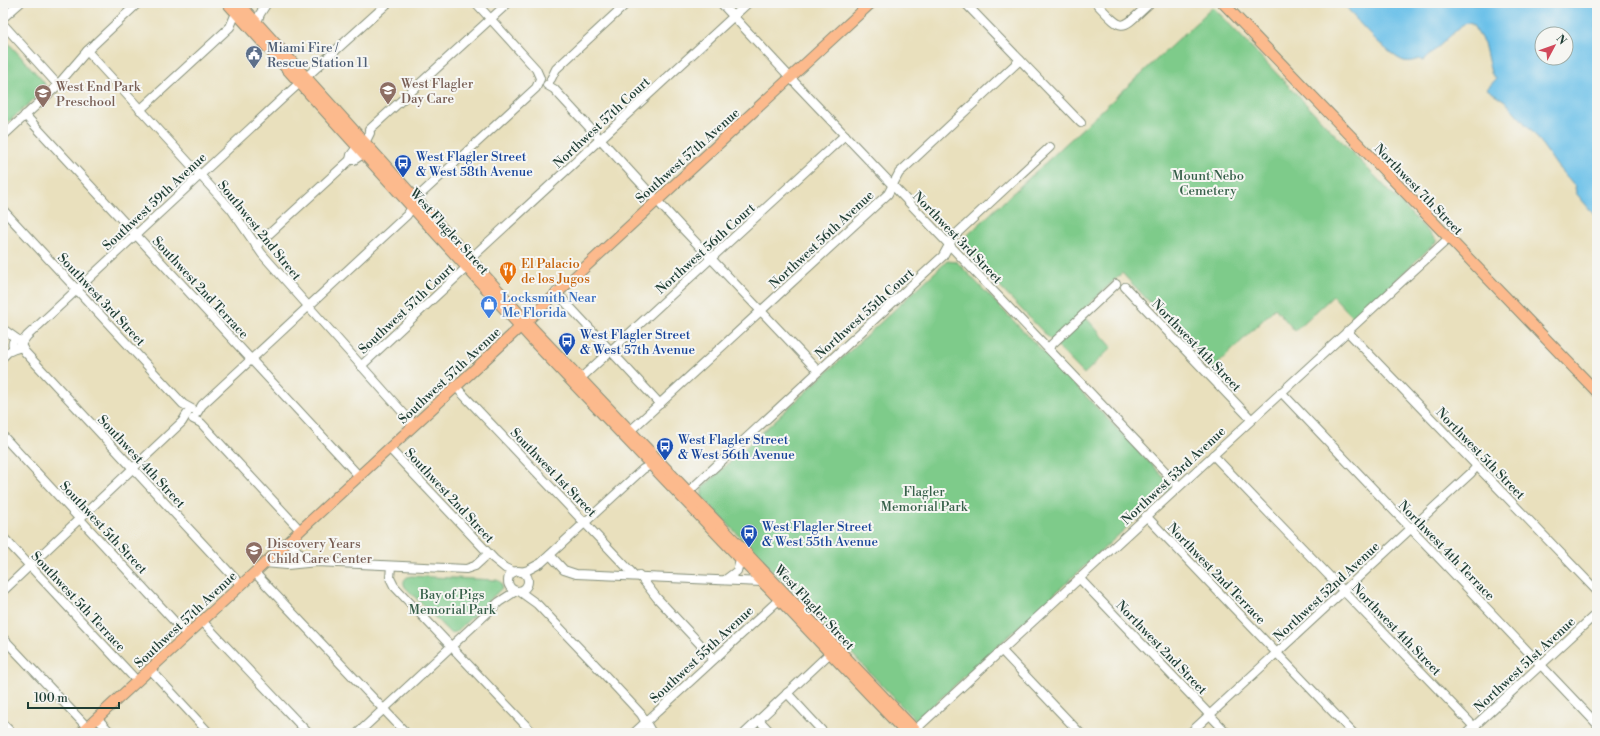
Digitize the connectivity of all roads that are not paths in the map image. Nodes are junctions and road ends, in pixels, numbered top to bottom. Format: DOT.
graph roads {
  1 [pos="20,3"];
  2 [pos="138,3"];
  3 [pos="227,3"];
  4 [pos="388,3"];
  5 [pos="476,3"];
  6 [pos="508,3"];
  7 [pos="627,3"];
  8 [pos="721,3"];
  9 [pos="748,3"];
  10 [pos="871,3"];
  11 [pos="965,3"];
  12 [pos="1096,3"];
  13 [pos="1150,3"];
  14 [pos="1223,3"];
  15 [pos="266,5"];
  16 [pos="237,8"];
  17 [pos="247,12"];
  18 [pos="734,16"];
  19 [pos="3,18"];
  20 [pos="491,19"];
  21 [pos="244,22"];
  22 [pos="257,23"];
  23 [pos="3,24"];
  24 [pos="230,27"];
  25 [pos="87,51"];
  26 [pos="1020,60"];
  27 [pos="791,78"];
  28 [pos="546,79"];
  29 [pos="303,80"];
  30 [pos="58,85"];
  31 [pos="140,110"];
  32 [pos="26,116"];
  33 [pos="1081,123"];
  34 [pos="369,130"];
  35 [pos="357,134"];
  36 [pos="844,135"];
  37 [pos="3,136"];
  38 [pos="601,139"];
  39 [pos="1050,147"];
  40 [pos="362,148"];
  41 [pos="200,175"];
  42 [pos="892,185"];
  43 [pos="657,201"];
  44 [pos="414,204"];
  45 [pos="3,210"];
  46 [pos="136,234"];
  47 [pos="1449,238"];
  48 [pos="950,245"];
  49 [pos="256,246"];
  50 [pos="711,259"];
  51 [pos="468,264"];
  52 [pos="1116,284"];
  53 [pos="1125,287"];
  54 [pos="76,289"];
  55 [pos="556,292"];
  56 [pos="308,306"];
  57 [pos="761,311"];
  58 [pos="523,324"];
  59 [pos="5,331"];
  60 [pos="1347,331"];
  61 [pos="19,344"];
  62 [pos="1048,348"];
  63 [pos="610,351"];
  64 [pos="6,355"];
  65 [pos="251,359"];
  66 [pos="361,366"];
  67 [pos="818,371"];
  68 [pos="580,378"];
  69 [pos="455,386"];
  70 [pos="1281,392"];
  71 [pos="1597,392"];
  72 [pos="660,404"];
  73 [pos="192,414"];
  74 [pos="1251,419"];
  75 [pos="414,425"];
  76 [pos="613,425"];
  77 [pos="630,431"];
  78 [pos="3,436"];
  79 [pos="389,448"];
  80 [pos="1213,455"];
  81 [pos="651,465"];
  82 [pos="1477,466"];
  83 [pos="133,469"];
  84 [pos="667,470"];
  85 [pos="359,476"];
  86 [pos="1179,486"];
  87 [pos="688,492"];
  88 [pos="1146,516"];
  89 [pos="80,519"];
  90 [pos="585,523"];
  91 [pos="1411,529"];
  92 [pos="300,530"];
  93 [pos="3,537"];
  94 [pos="288,541"];
  95 [pos="550,555"];
  96 [pos="491,557"];
  97 [pos="740,559"];
  98 [pos="317,562"];
  99 [pos="265,563"];
  100 [pos="541,563"];
  101 [pos="30,566"];
  102 [pos="391,566"];
  103 [pos="517,572"];
  104 [pos="255,573"];
  105 [pos="637,575"];
  106 [pos="1079,578"];
  107 [pos="725,580"];
  108 [pos="762,582"];
  109 [pos="508,583"];
  110 [pos="527,583"];
  111 [pos="241,585"];
  112 [pos="777,585"];
  113 [pos="3,591"];
  114 [pos="517,591"];
  115 [pos="1344,591"];
  116 [pos="1597,591"];
  117 [pos="782,597"];
  118 [pos="499,602"];
  119 [pos="537,604"];
  120 [pos="1597,614"];
  121 [pos="202,621"];
  122 [pos="187,635"];
  123 [pos="3,638"];
  124 [pos="452,646"];
  125 [pos="1001,650"];
  126 [pos="830,653"];
  127 [pos="1276,653"];
  128 [pos="714,659"];
  129 [pos="1541,665"];
  130 [pos="150,669"];
  131 [pos="859,678"];
  132 [pos="137,681"];
  133 [pos="787,693"];
  134 [pos="383,709"];
  135 [pos="1210,715"];
  136 [pos="97,718"];
  137 [pos="759,720"];
  138 [pos="645,722"];
  139 [pos="3,724"];
  140 [pos="1597,724"];
  141 [pos="84,730"];
  142 [pos="1477,730"];
  143 [pos="913,732"];
  144 [pos="12,733"];
  145 [pos="111,733"];
  146 [pos="209,733"];
  147 [pos="308,733"];
  148 [pos="358,733"];
  149 [pos="406,733"];
  150 [pos="534,733"];
  151 [pos="634,733"];
  152 [pos="652,733"];
  153 [pos="745,733"];
  154 [pos="772,733"];
  155 [pos="824,733"];
  156 [pos="1080,733"];
  157 [pos="1190,733"];
  158 [pos="1227,733"];
  159 [pos="1353,733"];
  160 [pos="1467,733"];
  1 -- 19 [label="street"];
  2 -- 25 [label="street"];
  3 -- 16 [label="main road, West Flagler Street"];
  4 -- 29 [label="street, Southwest 59th Avenue"];
  5 -- 20 [label="street"];
  6 -- 20 [label="street"];
  7 -- 28 [label="street"];
  8 -- 18 [label="street, Northwest 3rd Street"];
  9 -- 18 [label="street, Northwest 57th Court"];
  10 -- 27 [label="main road, Southwest 57th Avenue"];
  11 -- 26 [label="street"];
  12 -- 13 [label="street"];
  14 -- 47 [label="main road, Northwest 7th Street"];
  15 -- 17 [label="street"];
  15 -- 22 [label="street"];
  16 -- 17 [label="main road, West Flagler Street"];
  16 -- 21 [label="main road, West Flagler Street"];
  16 -- 24 [label="street"];
  17 -- 22 [label="main road, West Flagler Street"];
  18 -- 27 [label="street, Northwest 3rd Street"];
  18 -- 38 [label="street, Northwest 57th Court"];
  20 -- 28 [label="street"];
  20 -- 34 [label="street"];
  21 -- 24 [label="street"];
  21 -- 29 [label="main road, West Flagler Street"];
  22 -- 29 [label="main road, West Flagler Street"];
  23 -- 30 [label="street"];
  24 -- 31 [label="street"];
  25 -- 30 [label="street"];
  25 -- 31 [label="street, Southwest 2nd Street"];
  26 -- 33 [label="street"];
  26 -- 42 [label="street, Northwest 56th Avenue"];
  27 -- 36 [label="street, Northwest 3rd Street"];
  27 -- 43 [label="main road, Southwest 57th Avenue"];
  28 -- 38 [label="street"];
  28 -- 44 [label="street"];
  29 -- 35 [label="main road, West Flagler Street"];
  29 -- 40 [label="main road, West Flagler Street"];
  29 -- 41 [label="street, Southwest 59th Avenue"];
  30 -- 32 [label="street"];
  31 -- 41 [label="street, Southwest 2nd Street"];
  32 -- 37 [label="street"];
  32 -- 46 [label="street, Southwest 2nd Terrace"];
  34 -- 35 [label="street"];
  34 -- 40 [label="street"];
  35 -- 40 [label="main road, West Flagler Street"];
  36 -- 42 [label="street, Northwest 3rd Street"];
  36 -- 50 [label="street, Northwest 56th Court"];
  38 -- 43 [label="street"];
  38 -- 51 [label="street, Northwest 57th Court"];
  39 -- 48 [label="street, Northwest 55th Court"];
  40 -- 44 [label="main road, West Flagler Street"];
  40 -- 49 [label="street"];
  41 -- 46 [label="street, Southwest 59th Avenue"];
  41 -- 49 [label="street, Southwest 2nd Street"];
  42 -- 48 [label="street, Northwest 3rd Street"];
  42 -- 57 [label="street, Northwest 56th Avenue"];
  43 -- 50 [label="street"];
  43 -- 55 [label="main road, Southwest 57th Avenue"];
  44 -- 51 [label="main road, West Flagler Street"];
  44 -- 56 [label="street"];
  45 -- 54 [label="street, Southwest 3rd Street"];
  46 -- 54 [label="street, Southwest 59th Avenue"];
  46 -- 65 [label="street, Southwest 2nd Terrace"];
  47 -- 60 [label="street, Northwest 53rd Avenue"];
  47 -- 71 [label="main road, Northwest 7th Street"];
  48 -- 62 [label="street, Northwest 3rd Street"];
  48 -- 67 [label="street, Northwest 55th Court"];
  49 -- 56 [label="street, Southwest 2nd Street"];
  50 -- 57 [label="street"];
  50 -- 63 [label="street, Northwest 56th Court"];
  51 -- 58 [label="main road, West Flagler Street"];
  51 -- 66 [label="street, Southwest 57th Court"];
  52 -- 62 [label="street"];
  53 -- 74 [label="street, Northwest 4th Street"];
  54 -- 61 [label="street, Southwest 59th Avenue"];
  54 -- 73 [label="street, Southwest 3rd Street"];
  55 -- 58 [label="main road, Southwest 57th Avenue"];
  55 -- 63 [label="street"];
  56 -- 65 [label="street"];
  56 -- 66 [label="street, Southwest 2nd Street"];
  57 -- 67 [label="street"];
  57 -- 72 [label="street, Northwest 56th Avenue"];
  58 -- 68 [label="main road, West Flagler Street"];
  58 -- 69 [label="main road, Southwest 57th Avenue"];
  58 -- 76 [label="main road, West Flagler Street"];
  59 -- 61 [label="street, Southwest 4th Street"];
  60 -- 70 [label="street, Northwest 53rd Avenue"];
  60 -- 82 [label="street, Northwest 5th Street"];
  61 -- 64 [label="street, Southwest 59th Avenue"];
  61 -- 83 [label="street, Southwest 4th Street"];
  62 -- 86 [label="street, Northwest 3rd Street"];
  63 -- 68 [label="street, Northwest 56th Court"];
  63 -- 72 [label="street"];
  65 -- 73 [label="street"];
  65 -- 85 [label="street, Southwest 2nd Terrace"];
  66 -- 75 [label="street, Southwest 2nd Street"];
  67 -- 87 [label="street, Northwest 55th Court"];
  68 -- 77 [label="main road, West Flagler Street"];
  69 -- 75 [label="main road, Southwest 57th Avenue"];
  69 -- 90 [label="street, Southwest 1st Street"];
  70 -- 74 [label="street, Northwest 53rd Avenue"];
  70 -- 91 [label="street, Northwest 4th Terrace"];
  72 -- 77 [label="street, Northwest 56th Avenue"];
  73 -- 83 [label="street"];
  73 -- 92 [label="street, Southwest 3rd Street"];
  74 -- 80 [label="street, Northwest 53rd Avenue"];
  75 -- 79 [label="main road, Southwest 57th Avenue"];
  76 -- 77 [label="main road"];
  76 -- 81 [label="main road, West Flagler Street"];
  77 -- 84 [label="main road, West Flagler Street"];
  78 -- 89 [label="street, Southwest 5th Street"];
  79 -- 85 [label="main road, Southwest 57th Avenue"];
  79 -- 96 [label="street, Southwest 2nd Street"];
  80 -- 86 [label="street, Northwest 53rd Avenue"];
  80 -- 115 [label="street, Northwest 4th Street"];
  81 -- 84 [label="main road"];
  81 -- 90 [label="street"];
  81 -- 97 [label="main road, West Flagler Street"];
  82 -- 91 [label="street, Northwest 52nd Avenue"];
  82 -- 116 [label="street, Northwest 5th Street"];
  83 -- 89 [label="street"];
  83 -- 111 [label="street, Southwest 4th Street"];
  84 -- 87 [label="main road, West Flagler Street"];
  85 -- 92 [label="main road, Southwest 57th Avenue"];
  86 -- 88 [label="street, Northwest 53rd Avenue"];
  87 -- 112 [label="main road, West Flagler Street"];
  88 -- 106 [label="street, Northwest 53rd Avenue"];
  88 -- 127 [label="street, Northwest 2nd Terrace"];
  89 -- 101 [label="street"];
  89 -- 122 [label="street, Southwest 5th Street"];
  90 -- 95 [label="street"];
  90 -- 105 [label="street, Southwest 1st Street"];
  91 -- 115 [label="street, Northwest 52nd Avenue"];
  91 -- 129 [label="street, Northwest 4th Terrace"];
  92 -- 94 [label="main road, Southwest 57th Avenue"];
  93 -- 101 [label="street, Southwest 5th Terrace"];
  94 -- 98 [label="street"];
  94 -- 99 [label="main road, Southwest 57th Avenue"];
  95 -- 100 [label="street"];
  95 -- 105 [label="street"];
  96 -- 102 [label="street"];
  96 -- 103 [label="street, Southwest 2nd Street"];
  96 -- 109 [label="street, Southwest 2nd Street"];
  97 -- 107 [label="street"];
  97 -- 108 [label="main road, West Flagler Street"];
  98 -- 99 [label="street"];
  98 -- 102 [label="street"];
  99 -- 104 [label="main road, Southwest 57th Avenue"];
  100 -- 103 [label="street"];
  100 -- 110 [label="street"];
  101 -- 113 [label="street"];
  101 -- 132 [label="street, Southwest 5th Terrace"];
  102 -- 124 [label="street"];
  103 -- 109 [label="street"];
  103 -- 110 [label="street"];
  104 -- 111 [label="main road, Southwest 57th Avenue"];
  104 -- 134 [label="street"];
  105 -- 107 [label="street"];
  105 -- 128 [label="street, Southwest 1st Street"];
  106 -- 125 [label="street, Northwest 53rd Avenue"];
  106 -- 135 [label="street, Northwest 2nd Street"];
  107 -- 108 [label="street"];
  108 -- 112 [label="main road"];
  108 -- 117 [label="main road, West Flagler Street"];
  109 -- 114 [label="street"];
  109 -- 118 [label="street"];
  110 -- 114 [label="street"];
  110 -- 119 [label="street"];
  111 -- 121 [label="main road, Southwest 57th Avenue"];
  112 -- 117 [label="main road, West Flagler Street"];
  114 -- 118 [label="street"];
  114 -- 119 [label="street"];
  115 -- 127 [label="street, Northwest 52nd Avenue"];
  115 -- 142 [label="street, Northwest 4th Street"];
  117 -- 126 [label="main road, West Flagler Street"];
  117 -- 128 [label="street, Southwest 55th Avenue"];
  117 -- 131 [label="main road, West Flagler Street"];
  118 -- 124 [label="street"];
  119 -- 138 [label="street"];
  120 -- 129 [label="street, Northwest 51st Avenue"];
  121 -- 122 [label="main road, Southwest 57th Avenue"];
  121 -- 147 [label="street"];
  122 -- 130 [label="main road, Southwest 57th Avenue"];
  123 -- 141 [label="street"];
  124 -- 134 [label="street"];
  124 -- 150 [label="street"];
  125 -- 143 [label="street, Northwest 53rd Avenue"];
  125 -- 156 [label="street"];
  126 -- 131 [label="main road, West Flagler Street"];
  126 -- 133 [label="street"];
  127 -- 135 [label="street, Northwest 52nd Avenue"];
  127 -- 159 [label="street, Northwest 2nd Terrace"];
  128 -- 138 [label="street, Southwest 55th Avenue"];
  129 -- 140 [label="street, Northwest 4th Terrace"];
  129 -- 142 [label="street, Northwest 51st Avenue"];
  130 -- 132 [label="main road, Southwest 57th Avenue"];
  130 -- 146 [label="street"];
  131 -- 143 [label="main road, West Flagler Street"];
  131 -- 143 [label="main road, West Flagler Street"];
  132 -- 136 [label="main road, Southwest 57th Avenue"];
  133 -- 137 [label="street"];
  133 -- 155 [label="street"];
  134 -- 148 [label="street"];
  134 -- 149 [label="street"];
  135 -- 157 [label="street, Northwest 52nd Avenue"];
  135 -- 158 [label="street, Northwest 2nd Street"];
  136 -- 141 [label="main road, Southwest 57th Avenue"];
  136 -- 145 [label="street"];
  137 -- 153 [label="street"];
  137 -- 154 [label="street"];
  138 -- 151 [label="street, Southwest 55th Avenue"];
  138 -- 152 [label="street"];
  139 -- 144 [label="street"];
  142 -- 160 [label="street, Northwest 51st Avenue"];
}
